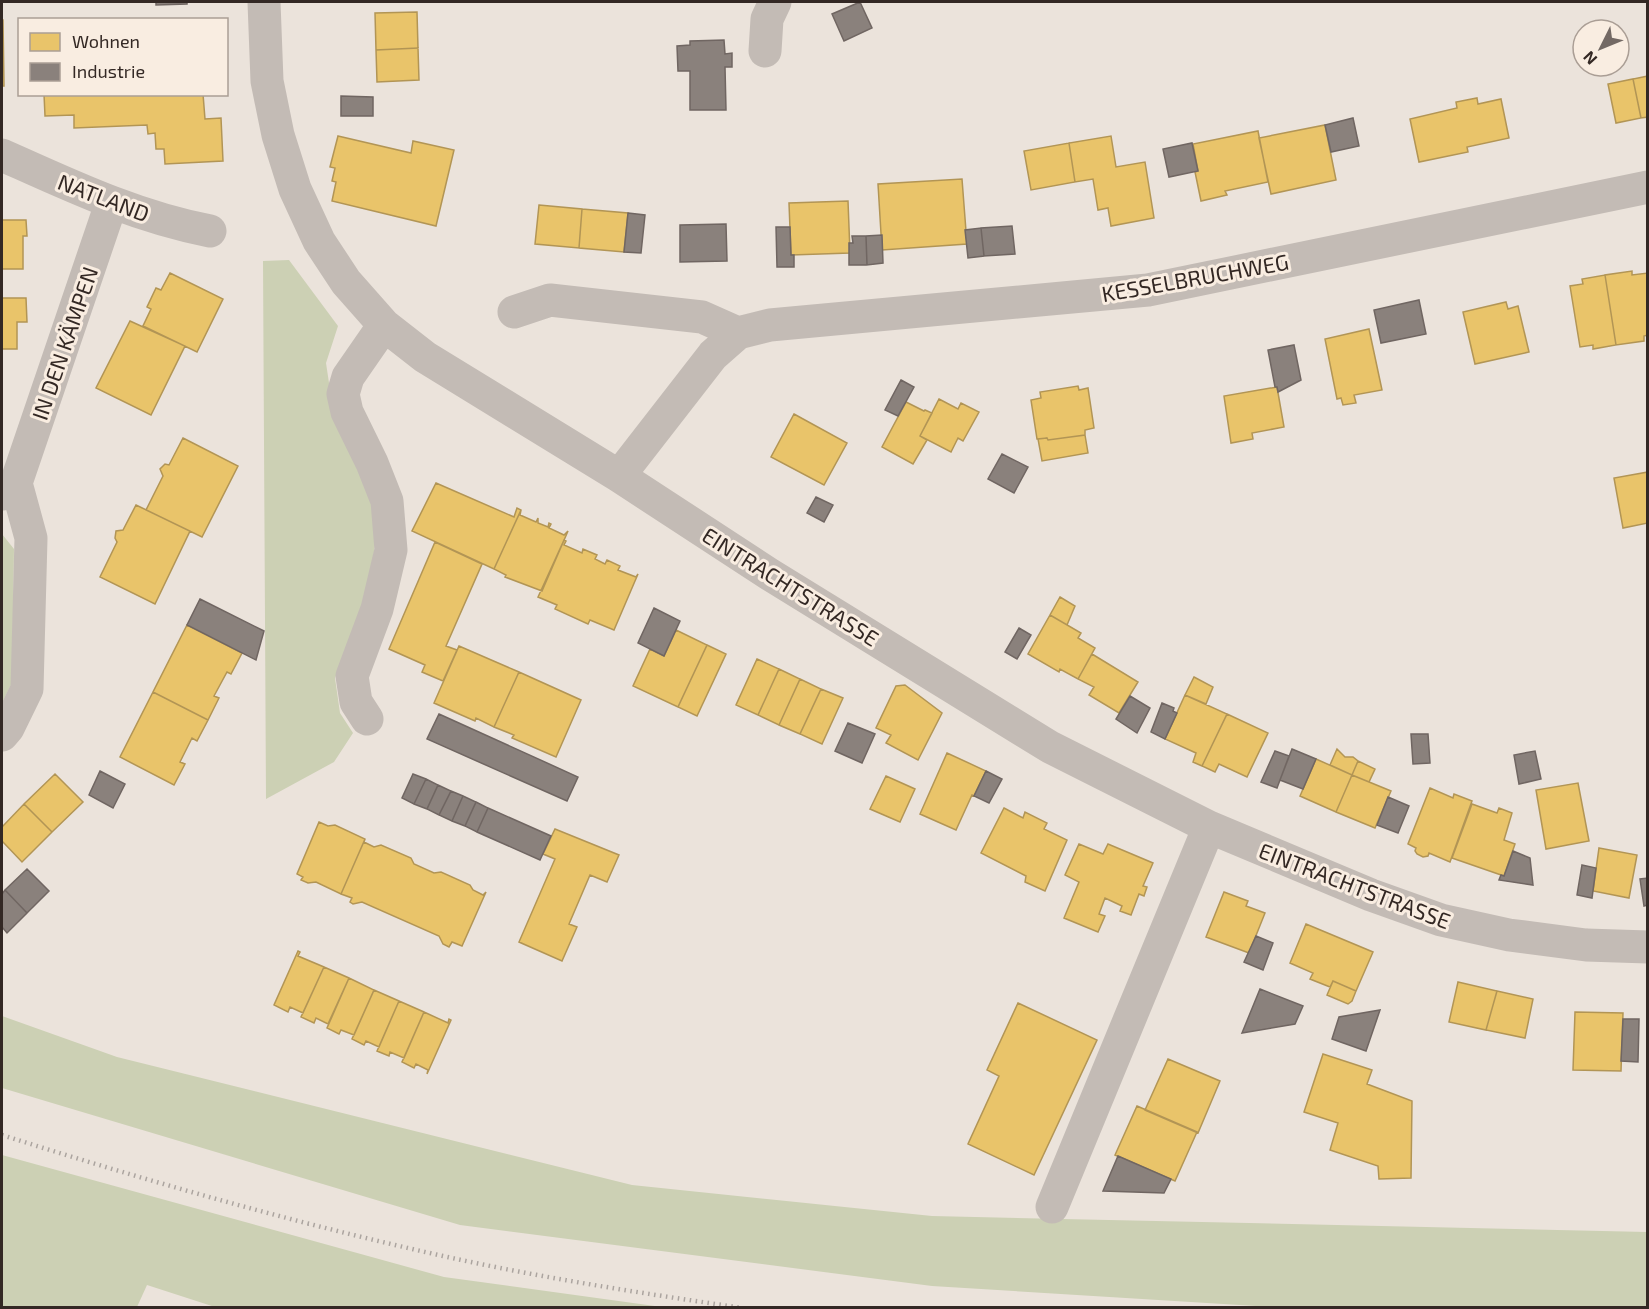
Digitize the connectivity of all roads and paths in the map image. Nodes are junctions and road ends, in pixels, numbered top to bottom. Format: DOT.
graph roads {
  1 [pos="264,2"];
  2 [pos="775,2"];
  3 [pos="765,51"];
  4 [pos="2,155"];
  5 [pos="1647,187"];
  6 [pos="111,204"];
  7 [pos="210,231"];
  8 [pos="514,312"];
  9 [pos="384,325"];
  10 [pos="738,333"];
  11 [pos="619,476"];
  12 [pos="9,489"];
  13 [pos="367,719"];
  14 [pos="2,735"];
  15 [pos="1209,827"];
  16 [pos="1647,948"];
  17 [pos="1052,1207"];
  1 -- 9 [label="street, EINTRACHTSTRASSE"];
  2 -- 3 [label="street"];
  4 -- 6 [label="street, NATLAND"];
  5 -- 10 [label="street, KESSELBRUCHWEG"];
  6 -- 7 [label="street, NATLAND"];
  6 -- 12 [label="street, IN DEN KÄMPEN"];
  8 -- 10 [label="street"];
  9 -- 11 [label="street, EINTRACHTSTRASSE"];
  9 -- 13 [label="street"];
  10 -- 11 [label="street, KESSELBRUCHWEG"];
  11 -- 15 [label="street, EINTRACHTSTRASSE"];
  12 -- 14 [label="street, IN DEN KÄMPEN"];
  15 -- 16 [label="street, EINTRACHTSTRASSE"];
  15 -- 17 [label="street"];
}
